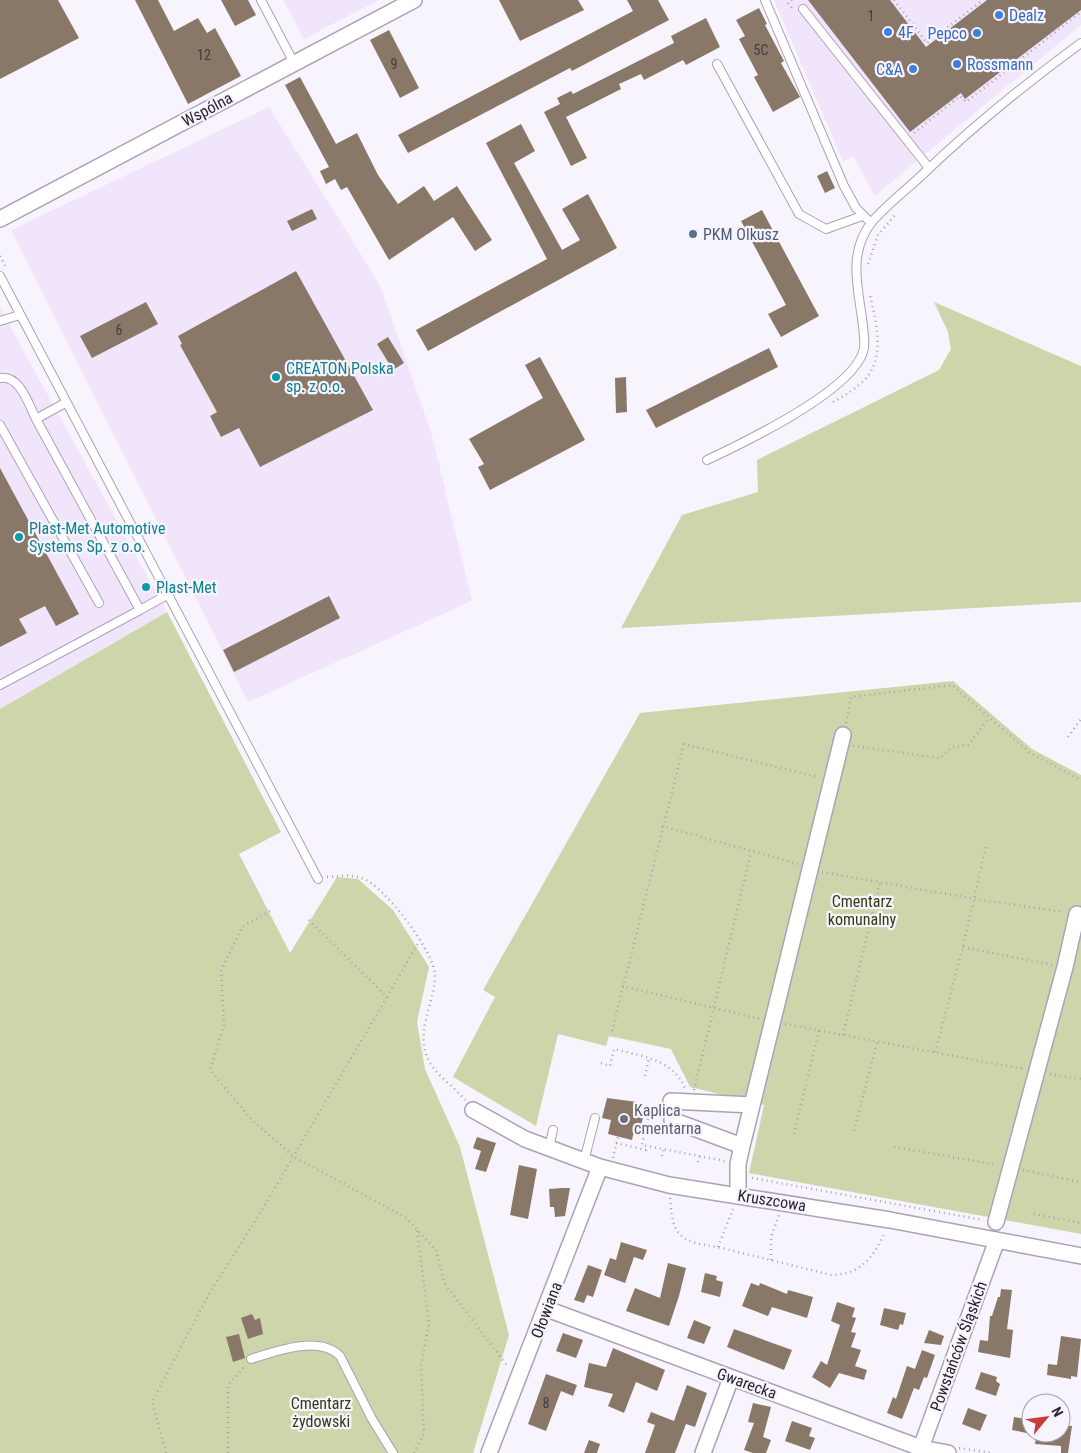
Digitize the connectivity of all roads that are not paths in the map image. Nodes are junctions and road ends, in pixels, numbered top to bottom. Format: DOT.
graph roads {
  1 [pos="261,0"];
  2 [pos="414,0"];
  3 [pos="765,0"];
  4 [pos="803,9"];
  5 [pos="1081,42"];
  6 [pos="294,63"];
  7 [pos="717,64"];
  8 [pos="929,168"];
  9 [pos="862,216"];
  10 [pos="0,219"];
  11 [pos="871,224"];
  12 [pos="0,276"];
  13 [pos="20,315"];
  14 [pos="0,321"];
  15 [pos="0,378"];
  16 [pos="65,403"];
  17 [pos="36,418"];
  18 [pos="0,425"];
  19 [pos="707,460"];
  20 [pos="167,596"];
  21 [pos="98,603"];
  22 [pos="140,610"];
  23 [pos="0,685"];
  24 [pos="842,740"];
  25 [pos="318,879"];
  26 [pos="1076,914"];
  27 [pos="671,1101"];
  28 [pos="752,1105"];
  29 [pos="473,1110"];
  30 [pos="595,1118"];
  31 [pos="672,1120"];
  32 [pos="553,1130"];
  33 [pos="742,1146"];
  34 [pos="550,1148"];
  35 [pos="584,1161"];
  36 [pos="600,1167"];
  37 [pos="738,1194"];
  38 [pos="996,1222"];
  39 [pos="997,1240"];
  40 [pos="1081,1256"];
  41 [pos="547,1309"];
  42 [pos="251,1359"];
  43 [pos="731,1378"];
  44 [pos="951,1450"];
  45 [pos="920,1451"];
  46 [pos="393,1453"];
  47 [pos="489,1453"];
  48 [pos="703,1453"];
  1 -- 6 [label="lane"];
  2 -- 6 [label="street, Wspólna"];
  3 -- 9 [label="lane"];
  4 -- 8 [label="lane"];
  5 -- 8 [label="lane"];
  6 -- 10 [label="street, Wspólna"];
  7 -- 9 [label="lane"];
  8 -- 11 [label="lane"];
  9 -- 11 [label="lane"];
  11 -- 19 [label="lane"];
  12 -- 13 [label="lane"];
  13 -- 14 [label="lane"];
  13 -- 16 [label="lane"];
  15 -- 17 [label="lane"];
  16 -- 17 [label="lane"];
  16 -- 20 [label="lane"];
  17 -- 22 [label="lane"];
  18 -- 21 [label="lane"];
  20 -- 22 [label="lane"];
  20 -- 25 [label="lane"];
  22 -- 23 [label="lane"];
  24 -- 28 [label="street"];
  26 -- 38 [label="street"];
  27 -- 28 [label="street"];
  28 -- 33 [label="street"];
  29 -- 34 [label="street, Kruszcowa"];
  30 -- 35 [label="lane"];
  31 -- 33 [label="street"];
  32 -- 34 [label="lane"];
  33 -- 37 [label="street"];
  34 -- 35 [label="street, Kruszcowa"];
  35 -- 36 [label="street, Kruszcowa"];
  36 -- 37 [label="street, Kruszcowa"];
  36 -- 41 [label="street, Ołowiana"];
  37 -- 39 [label="street, Kruszcowa"];
  39 -- 40 [label="street, Kruszcowa"];
  39 -- 45 [label="street, Powstańców Śląskich"];
  41 -- 43 [label="street, Gwarecka"];
  41 -- 47 [label="street, Ołowiana"];
  42 -- 46 [label="lane"];
  43 -- 45 [label="street, Gwarecka"];
  43 -- 48 [label="street"];
  44 -- 45 [label="street, Gwarecka"];
}
